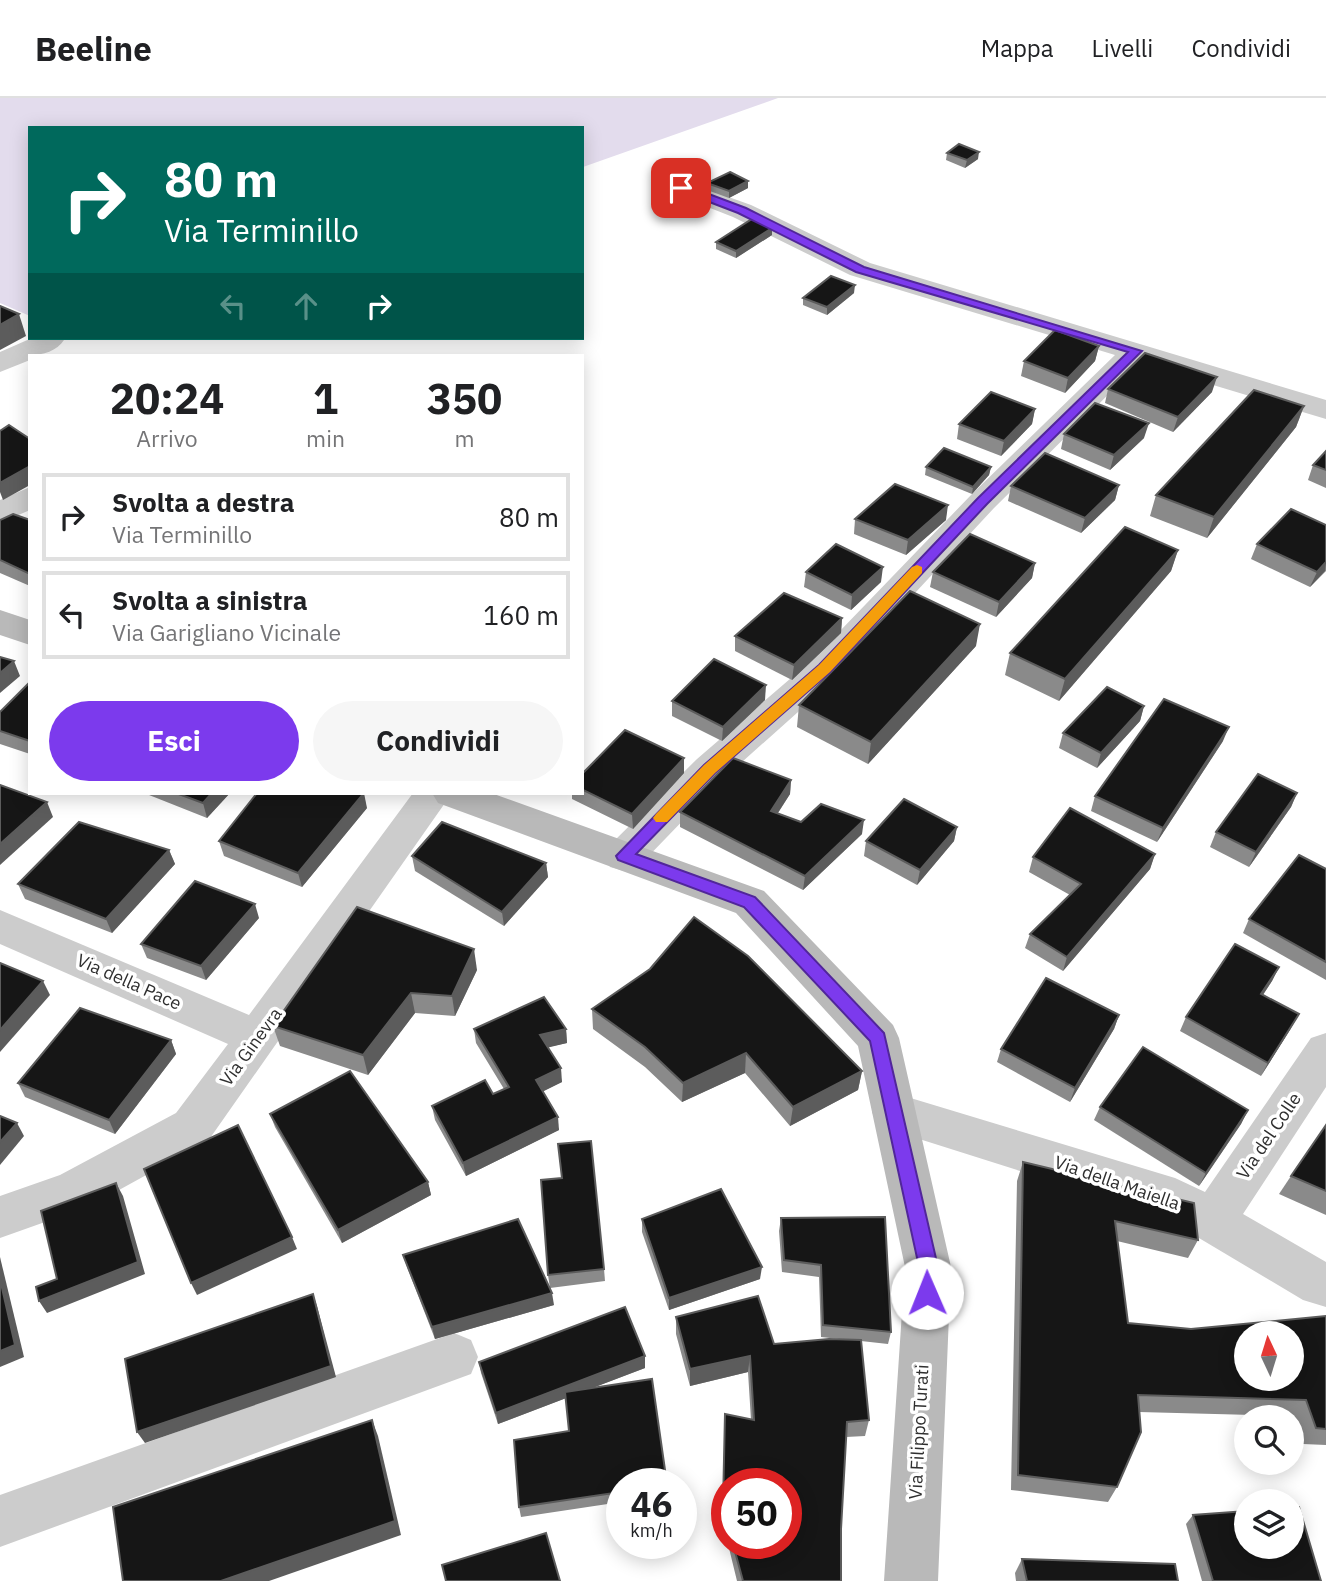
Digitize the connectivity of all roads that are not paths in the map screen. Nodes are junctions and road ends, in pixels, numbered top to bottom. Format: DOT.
graph roads {
  1 [pos="681,188"];
  2 [pos="50,340"];
  3 [pos="1136,351"];
  4 [pos="0,362"];
  5 [pos="1326,410"];
  6 [pos="28,498"];
  7 [pos="0,513"];
  8 [pos="0,622"];
  9 [pos="28,632"];
  10 [pos="432,795"];
  11 [pos="456,795"];
  12 [pos="624,856"];
  13 [pos="0,926"];
  14 [pos="258,1038"];
  15 [pos="1326,1051"];
  16 [pos="894,1112"];
  17 [pos="0,1217"];
  18 [pos="1212,1221"];
  19 [pos="1326,1285"];
  20 [pos="454,1357"];
  21 [pos="0,1521"];
  22 [pos="911,1581"];
  1 -- 3 [label="street"];
  2 -- 4 [label="street"];
  3 -- 5 [label="street"];
  3 -- 12 [label="street"];
  6 -- 7 [label="street"];
  8 -- 9 [label="main road"];
  10 -- 14 [label="street, Via Ginevra"];
  11 -- 12 [label="main road, Via Filippo Turati"];
  12 -- 16 [label="main road, Via Filippo Turati"];
  13 -- 14 [label="street, Via della Pace"];
  14 -- 17 [label="street, Via Ginevra"];
  15 -- 18 [label="street, Via del Colle"];
  16 -- 18 [label="street, Via della Maiella"];
  16 -- 22 [label="main road, Via Filippo Turati"];
  18 -- 19 [label="street, Via della Maiella"];
  20 -- 21 [label="street"];
}
